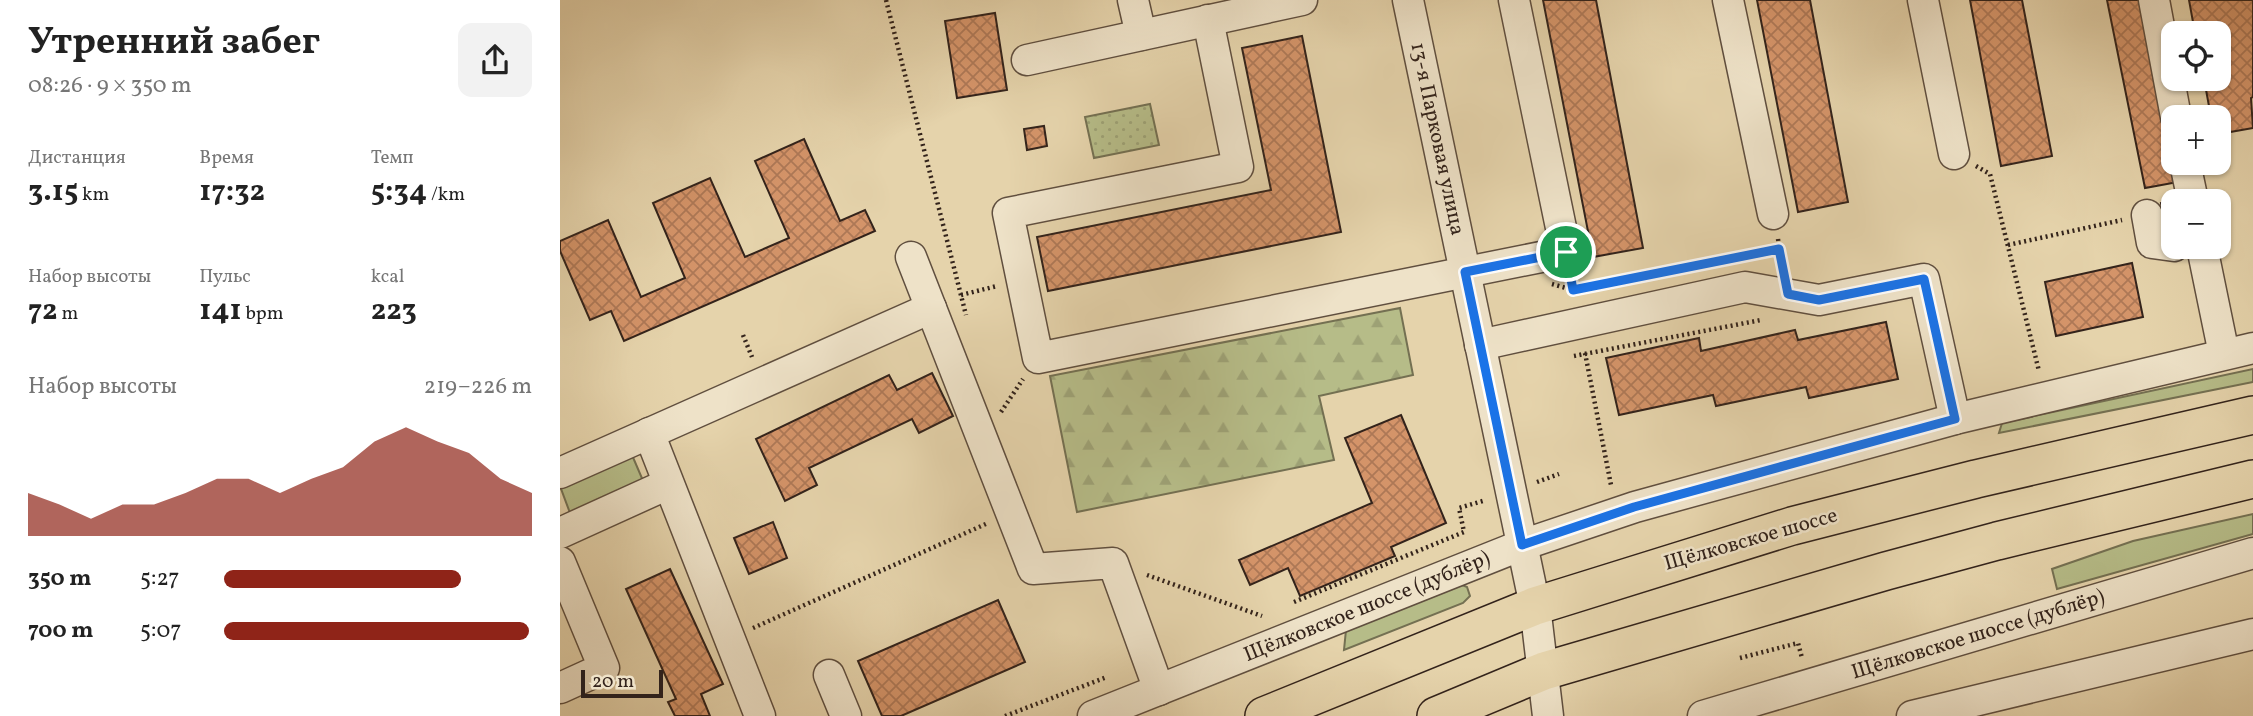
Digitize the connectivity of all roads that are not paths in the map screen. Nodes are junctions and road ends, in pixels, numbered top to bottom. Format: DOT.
graph roads {
  1 [pos="1133,0"];
  2 [pos="1408,0"];
  3 [pos="1514,0"];
  4 [pos="1728,0"];
  5 [pos="1923,0"];
  6 [pos="2154,0"];
  7 [pos="1290,1"];
  8 [pos="1208,20"];
  9 [pos="1141,35"];
  10 [pos="1027,60"];
  11 [pos="2174,105"];
  12 [pos="1954,154"];
  13 [pos="1773,214"];
  14 [pos="2147,215"];
  15 [pos="2161,244"];
  16 [pos="911,257"];
  17 [pos="2193,259"];
  18 [pos="1465,272"];
  19 [pos="931,308"];
  20 [pos="1480,345"];
  21 [pos="2253,348"];
  22 [pos="2224,354"];
  23 [pos="2253,401"];
  24 [pos="2253,415"];
  25 [pos="1955,419"];
  26 [pos="649,433"];
  27 [pos="2156,437"];
  28 [pos="560,473"];
  29 [pos="2253,479"];
  30 [pos="668,484"];
  31 [pos="2253,488"];
  32 [pos="2183,496"];
  33 [pos="560,533"];
  34 [pos="1522,545"];
  35 [pos="2253,553"];
  36 [pos="560,562"];
  37 [pos="1535,606"];
  38 [pos="2253,634"];
  39 [pos="1544,671"];
  40 [pos="829,675"];
  41 [pos="560,688"];
  42 [pos="1159,690"];
  43 [pos="760,716"];
  44 [pos="846,716"];
  45 [pos="1093,716"];
  46 [pos="1264,716"];
  47 [pos="1436,716"];
  48 [pos="1548,716"];
  49 [pos="1703,716"];
  50 [pos="1912,716"];
  1 -- 9 [label="street"];
  2 -- 18 [label="street, 13-я Парковая улица"];
  3 -- 18 [label="street"];
  4 -- 13 [label="street"];
  5 -- 12 [label="street"];
  6 -- 11 [label="street"];
  7 -- 8 [label="street"];
  8 -- 9 [label="street"];
  8 -- 18 [label="street"];
  9 -- 10 [label="street"];
  14 -- 15 [label="street"];
  16 -- 19 [label="street"];
  17 -- 22 [label="street"];
  18 -- 20 [label="street, 13-я Парковая улица"];
  19 -- 26 [label="street"];
  19 -- 42 [label="street"];
  20 -- 25 [label="street"];
  20 -- 34 [label="street, 13-я Парковая улица"];
  21 -- 22 [label="street, Щёлковское шоссе (дублёр)"];
  22 -- 25 [label="street, Щёлковское шоссе (дублёр)"];
  23 -- 27 [label="main road"];
  24 -- 27 [label="main road, Щёлковское шоссе"];
  25 -- 34 [label="street, Щёлковское шоссе (дублёр)"];
  26 -- 28 [label="street"];
  26 -- 30 [label="street"];
  27 -- 37 [label="main road, Щёлковское шоссе"];
  29 -- 32 [label="main road"];
  30 -- 33 [label="street"];
  30 -- 43 [label="street"];
  31 -- 32 [label="main road"];
  32 -- 39 [label="main road"];
  34 -- 37 [label="street, 13-я Парковая улица"];
  34 -- 42 [label="street, Щёлковское шоссе (дублёр)"];
  35 -- 49 [label="street, Щёлковское шоссе (дублёр)"];
  36 -- 41 [label="street"];
  37 -- 39 [label="street, 13-я Парковая улица"];
  37 -- 46 [label="main road, Щёлковское шоссе"];
  38 -- 50 [label="street"];
  39 -- 47 [label="main road"];
  39 -- 48 [label="street, 13-я Парковая улица"];
  40 -- 44 [label="street"];
  42 -- 45 [label="street, Щёлковское шоссе (дублёр)"];
}
